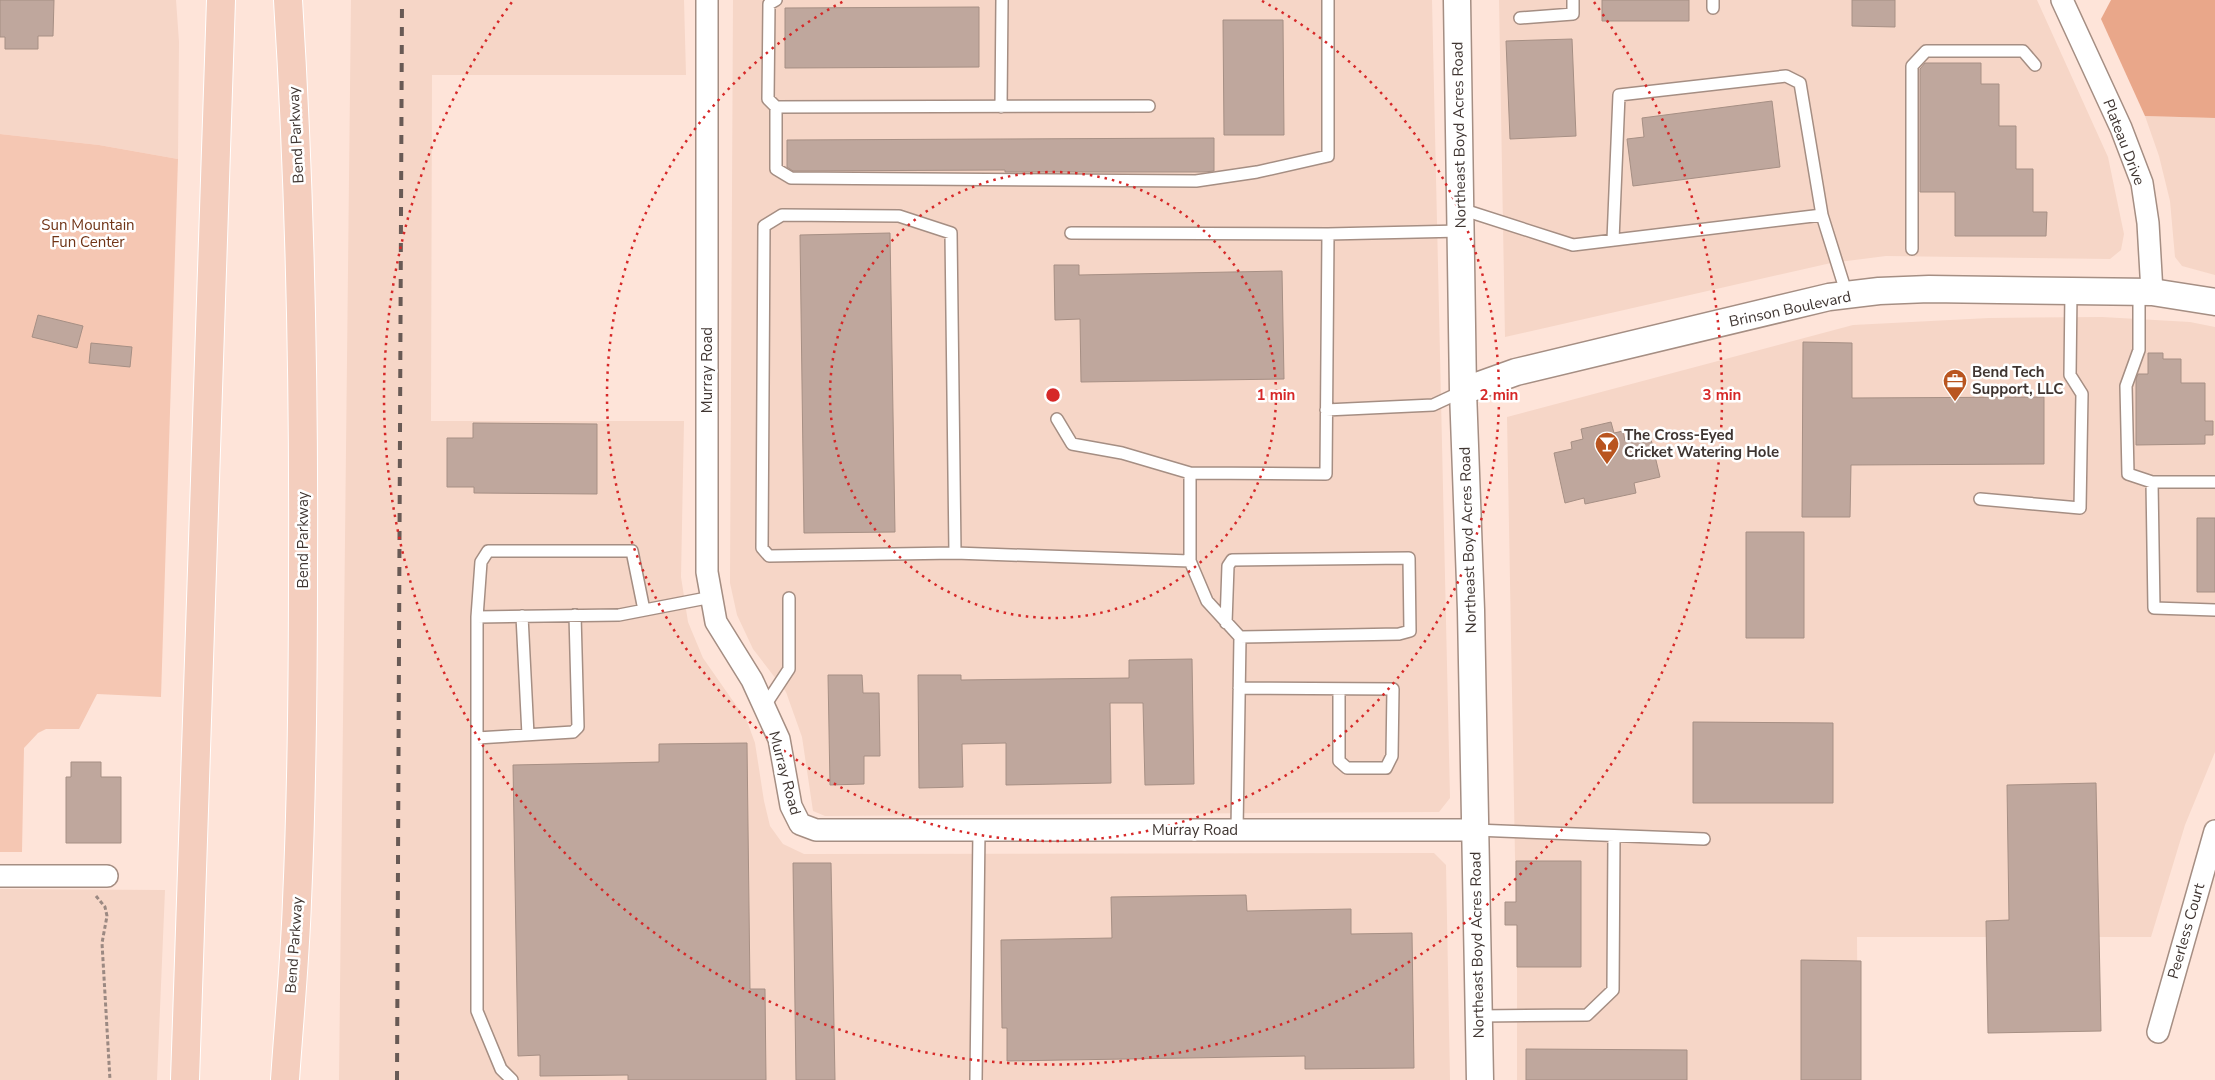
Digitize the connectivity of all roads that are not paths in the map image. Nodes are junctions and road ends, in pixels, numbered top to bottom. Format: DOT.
graph roads {
  1 [pos="221,0"];
  2 [pos="288,0"];
  3 [pos="295,0"];
  4 [pos="707,0"];
  5 [pos="776,0"];
  6 [pos="1002,0"];
  7 [pos="1328,0"];
  8 [pos="1457,0"];
  9 [pos="1573,0"];
  10 [pos="2062,0"];
  11 [pos="1520,18"];
  12 [pos="291,50"];
  13 [pos="2034,65"];
  14 [pos="776,106"];
  15 [pos="1001,106"];
  16 [pos="1149,106"];
  17 [pos="1822,215"];
  18 [pos="1460,220"];
  19 [pos="1071,233"];
  20 [pos="1328,234"];
  21 [pos="1613,240"];
  22 [pos="1912,249"];
  23 [pos="2071,292"];
  24 [pos="2145,292"];
  25 [pos="1847,295"];
  26 [pos="2215,302"];
  27 [pos="1463,391"];
  28 [pos="1326,410"];
  29 [pos="1057,419"];
  30 [pos="1190,472"];
  31 [pos="2152,482"];
  32 [pos="2215,482"];
  33 [pos="1980,499"];
  34 [pos="955,553"];
  35 [pos="1190,562"];
  36 [pos="712,597"];
  37 [pos="789,598"];
  38 [pos="644,610"];
  39 [pos="2215,610"];
  40 [pos="575,615"];
  41 [pos="522,616"];
  42 [pos="477,617"];
  43 [pos="1226,622"];
  44 [pos="1240,637"];
  45 [pos="1239,688"];
  46 [pos="1339,689"];
  47 [pos="764,707"];
  48 [pos="528,735"];
  49 [pos="477,738"];
  50 [pos="979,830"];
  51 [pos="1237,830"];
  52 [pos="1475,830"];
  53 [pos="2215,831"];
  54 [pos="1614,836"];
  55 [pos="1704,839"];
  56 [pos="0,876"];
  57 [pos="107,876"];
  58 [pos="1479,1016"];
  59 [pos="2158,1032"];
  60 [pos="185,1080"];
  61 [pos="285,1080"];
  62 [pos="512,1080"];
  63 [pos="976,1080"];
  64 [pos="1480,1080"];
  1 -- 60 [label="highway"];
  2 -- 12 [label="highway, Bend Parkway"];
  3 -- 12 [label="highway"];
  4 -- 36 [label="street, Murray Road"];
  5 -- 14 [label="lane"];
  6 -- 15 [label="lane"];
  7 -- 14 [label="lane"];
  8 -- 18 [label="street, Northeast Boyd Acres Road"];
  9 -- 11 [label="lane"];
  10 -- 24 [label="street, Plateau Drive"];
  12 -- 61 [label="highway, Bend Parkway"];
  13 -- 22 [label="lane"];
  14 -- 15 [label="lane"];
  15 -- 16 [label="lane"];
  17 -- 21 [label="lane"];
  17 -- 21 [label="lane"];
  17 -- 25 [label="lane"];
  18 -- 20 [label="lane"];
  18 -- 21 [label="lane"];
  18 -- 27 [label="street, Northeast Boyd Acres Road"];
  19 -- 20 [label="lane"];
  20 -- 28 [label="lane"];
  23 -- 24 [label="street, Brinson Boulevard"];
  23 -- 25 [label="street, Brinson Boulevard"];
  23 -- 33 [label="lane"];
  24 -- 26 [label="street, Brinson Boulevard"];
  24 -- 31 [label="lane"];
  25 -- 27 [label="street, Brinson Boulevard"];
  27 -- 28 [label="lane"];
  27 -- 52 [label="street, Northeast Boyd Acres Road"];
  28 -- 30 [label="lane"];
  29 -- 30 [label="lane"];
  30 -- 35 [label="lane"];
  31 -- 32 [label="lane"];
  31 -- 39 [label="lane"];
  34 -- 34 [label="lane"];
  34 -- 35 [label="lane"];
  35 -- 43 [label="lane"];
  36 -- 38 [label="lane"];
  36 -- 47 [label="street, Murray Road"];
  37 -- 47 [label="lane"];
  38 -- 40 [label="lane"];
  38 -- 42 [label="lane"];
  40 -- 41 [label="lane"];
  40 -- 48 [label="lane"];
  41 -- 42 [label="lane"];
  41 -- 48 [label="lane"];
  42 -- 49 [label="lane"];
  43 -- 44 [label="lane"];
  43 -- 44 [label="lane"];
  44 -- 45 [label="lane"];
  45 -- 46 [label="lane"];
  45 -- 51 [label="lane"];
  46 -- 46 [label="lane"];
  47 -- 50 [label="street, Murray Road"];
  48 -- 49 [label="lane"];
  49 -- 62 [label="lane"];
  50 -- 51 [label="street, Murray Road"];
  50 -- 63 [label="lane"];
  51 -- 52 [label="street, Murray Road"];
  52 -- 54 [label="lane"];
  52 -- 58 [label="street, Northeast Boyd Acres Road"];
  53 -- 59 [label="street, Peerless Court"];
  54 -- 55 [label="lane"];
  54 -- 58 [label="lane"];
  56 -- 57 [label="street"];
  58 -- 64 [label="street, Northeast Boyd Acres Road"];
}
